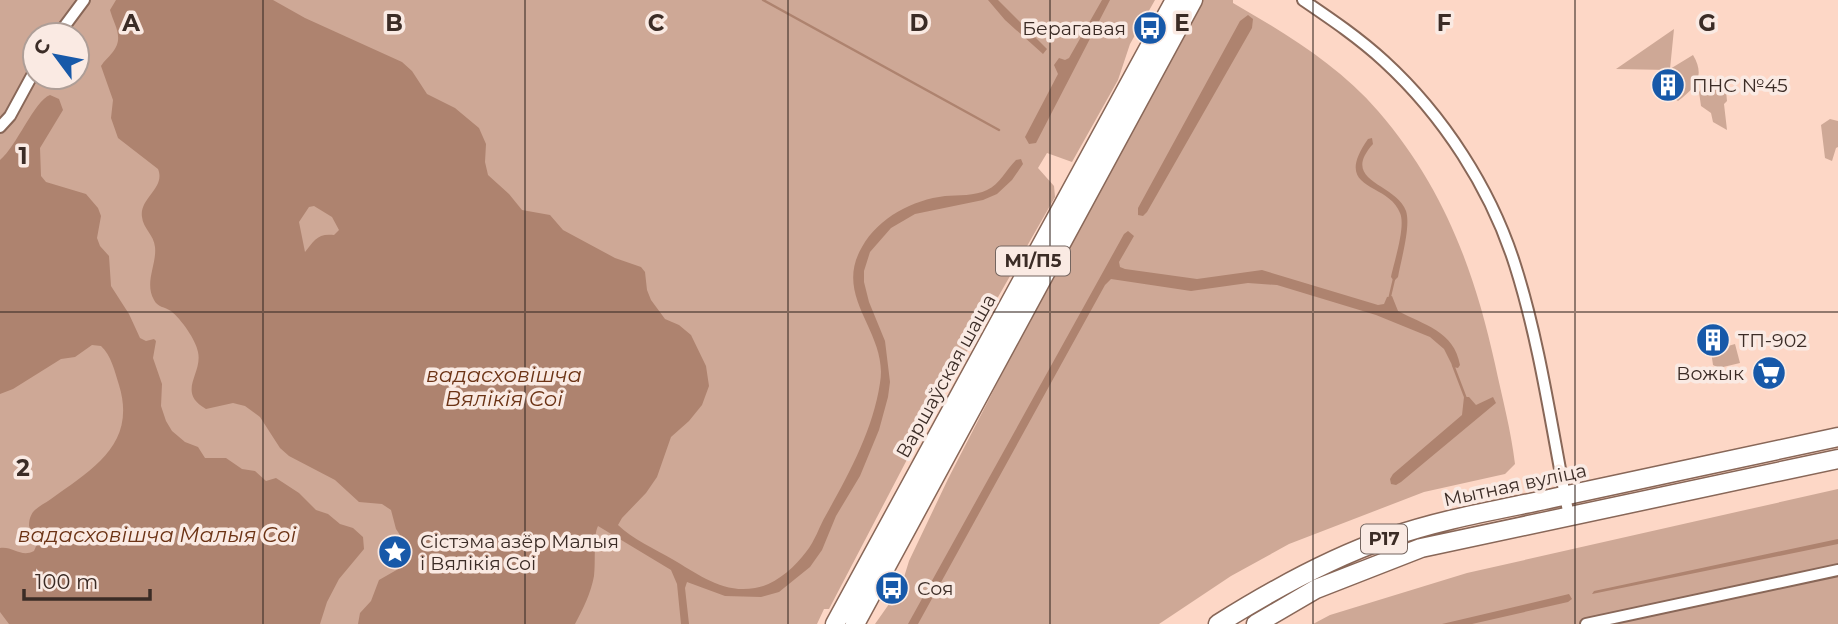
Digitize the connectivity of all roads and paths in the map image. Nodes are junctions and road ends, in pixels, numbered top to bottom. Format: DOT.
graph roads {
  1 [pos="84,0"];
  2 [pos="1175,0"];
  3 [pos="1193,0"];
  4 [pos="1303,0"];
  5 [pos="68,21"];
  6 [pos="24,91"];
  7 [pos="0,127"];
  8 [pos="1838,437"];
  9 [pos="1838,459"];
  10 [pos="1565,496"];
  11 [pos="1569,516"];
  12 [pos="1838,570"];
  13 [pos="835,624"];
  14 [pos="855,624"];
  15 [pos="1218,624"];
  16 [pos="1256,624"];
  17 [pos="1586,624"];
  1 -- 5 [label="street"];
  2 -- 13 [label="highway, Варшаўская шаша / М1/П5"];
  3 -- 14 [label="highway, Варшаўская шаша / М1/П5"];
  4 -- 10 [label="street"];
  6 -- 7 [label="street"];
  8 -- 10 [label="highway, Мытная вуліца / Р17"];
  9 -- 11 [label="highway, Р17"];
  10 -- 11 [label="street"];
  10 -- 15 [label="highway, Мытная вуліца / Р17"];
  11 -- 16 [label="highway, Р17"];
  12 -- 17 [label="street"];
}
